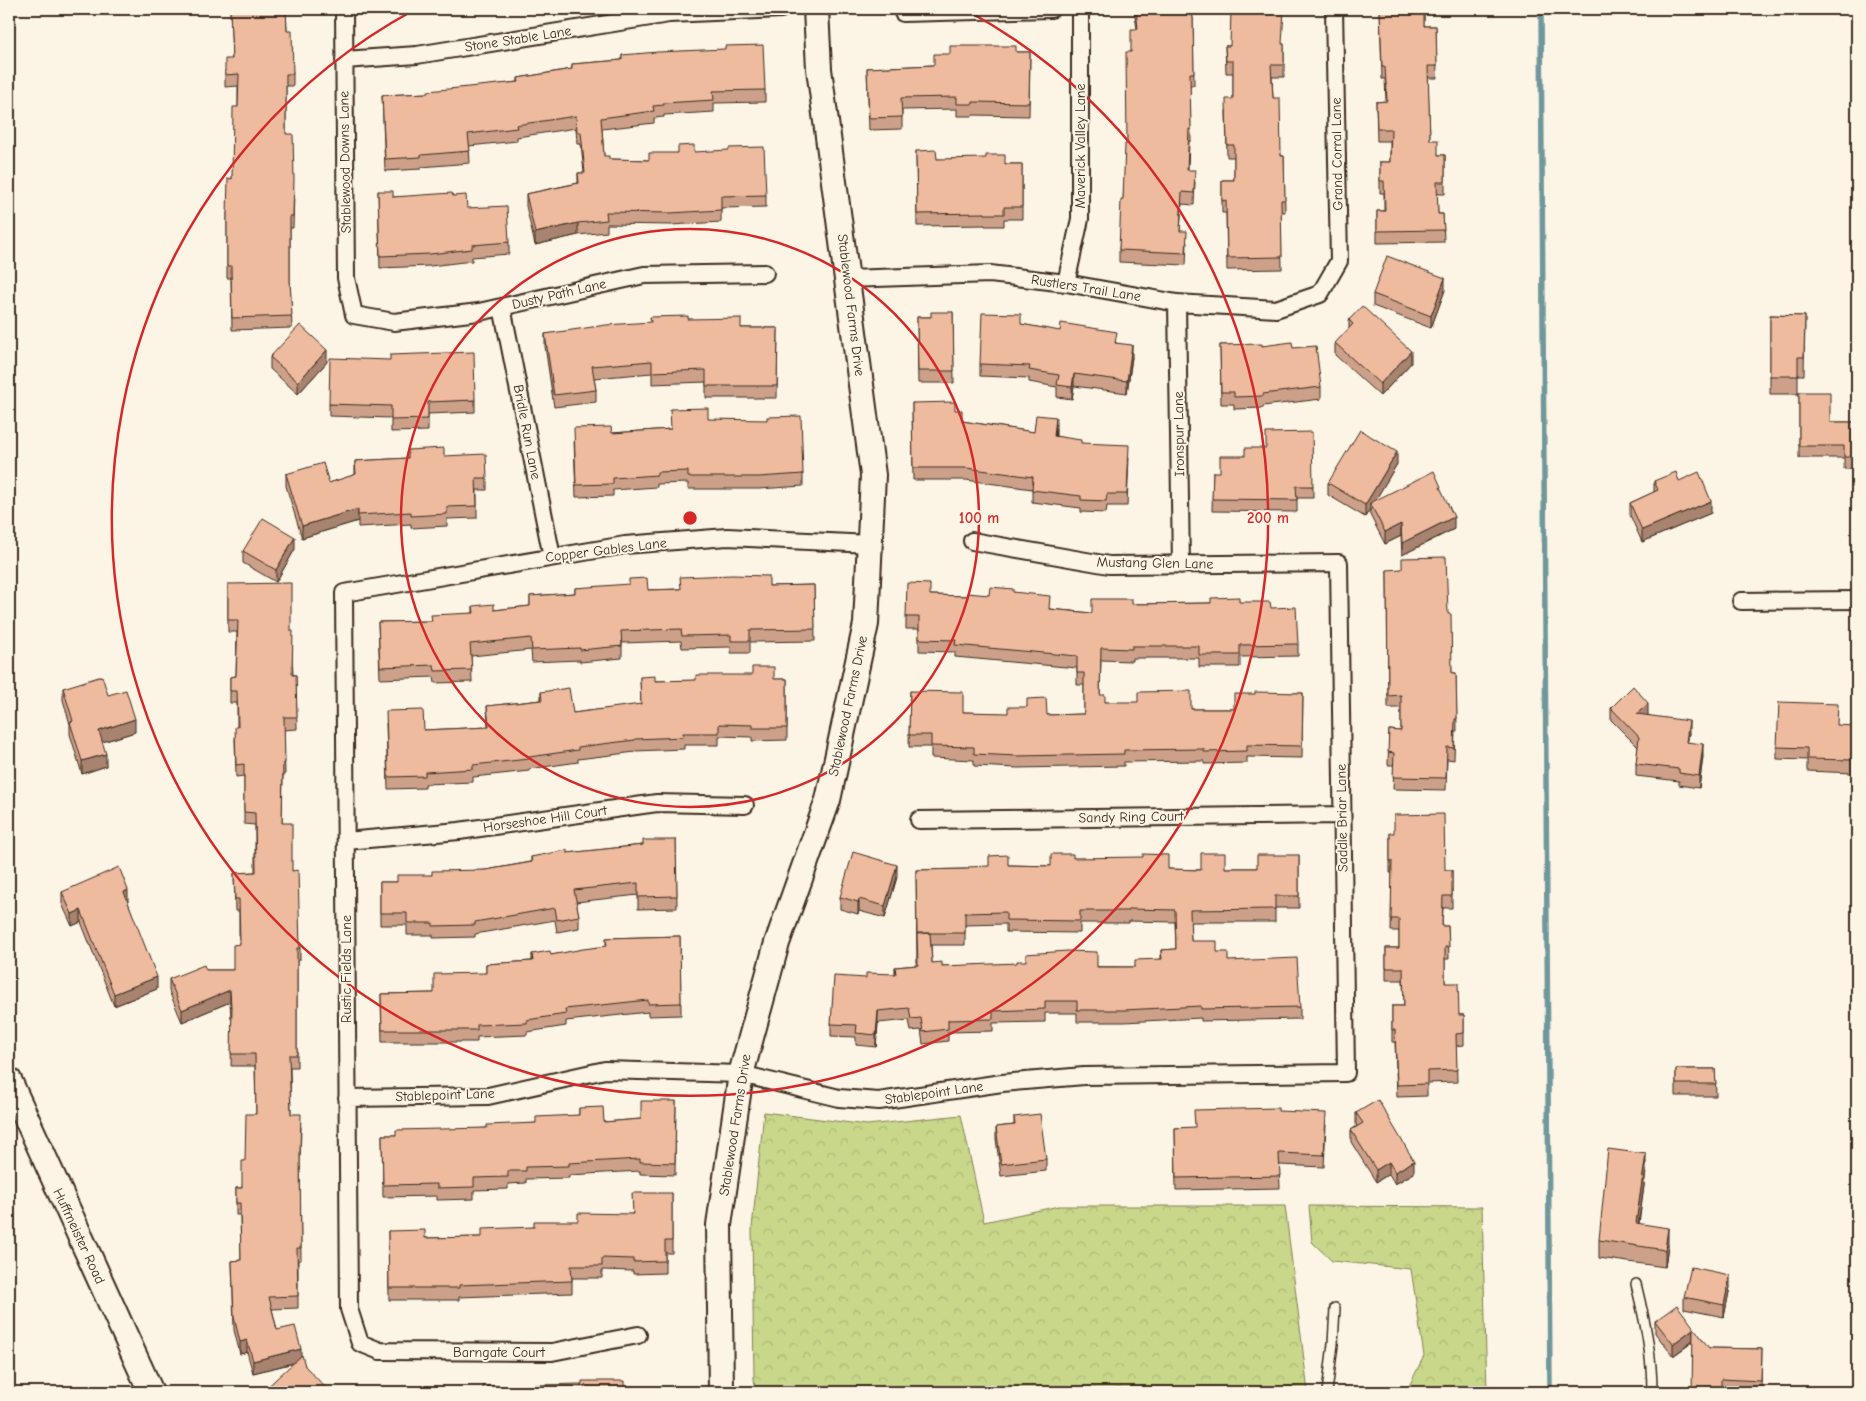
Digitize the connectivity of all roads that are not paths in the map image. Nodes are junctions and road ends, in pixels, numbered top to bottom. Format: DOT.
graph roads {
  1 [pos="344,9"];
  2 [pos="781,9"];
  3 [pos="816,9"];
  4 [pos="1052,9"];
  5 [pos="1080,9"];
  6 [pos="1334,9"];
  7 [pos="903,13"];
  8 [pos="344,60"];
  9 [pos="765,274"];
  10 [pos="848,279"];
  11 [pos="1066,283"];
  12 [pos="1320,294"];
  13 [pos="1177,303"];
  14 [pos="502,307"];
  15 [pos="354,315"];
  16 [pos="972,541"];
  17 [pos="870,544"];
  18 [pos="552,557"];
  19 [pos="1339,563"];
  20 [pos="1181,565"];
  21 [pos="344,592"];
  22 [pos="1741,600"];
  23 [pos="1857,600"];
  24 [pos="745,805"];
  25 [pos="1342,815"];
  26 [pos="920,820"];
  27 [pos="346,841"];
  28 [pos="1346,1073"];
  29 [pos="741,1074"];
  30 [pos="9,1080"];
  31 [pos="347,1098"];
  32 [pos="1636,1284"];
  33 [pos="1335,1308"];
  34 [pos="638,1335"];
  35 [pos="360,1343"];
  36 [pos="150,1392"];
  37 [pos="721,1392"];
  38 [pos="1327,1392"];
  39 [pos="1652,1392"];
  1 -- 8 [label="street, Stablewood Downs Lane"];
  2 -- 8 [label="street, Stone Stable Lane"];
  3 -- 10 [label="street, Stablewood Farms Drive"];
  4 -- 7 [label="street"];
  5 -- 11 [label="street, Maverick Valley Lane"];
  6 -- 12 [label="street, Grand Corral Lane"];
  8 -- 15 [label="street, Stablewood Downs Lane"];
  9 -- 14 [label="street, Dusty Path Lane"];
  10 -- 11 [label="street, Rustlers Trail Lane"];
  10 -- 17 [label="street, Stablewood Farms Drive"];
  11 -- 13 [label="street, Rustlers Trail Lane"];
  12 -- 13 [label="street, Rustlers Trail Lane"];
  13 -- 20 [label="street, Ironspur Lane"];
  14 -- 15 [label="street, Dusty Path Lane"];
  14 -- 18 [label="street, Bridle Run Lane"];
  16 -- 20 [label="street, Mustang Glen Lane"];
  17 -- 18 [label="street, Copper Gables Lane"];
  17 -- 29 [label="street, Stablewood Farms Drive"];
  18 -- 21 [label="street, Copper Gables Lane"];
  19 -- 20 [label="street, Mustang Glen Lane"];
  19 -- 25 [label="street, Saddle Briar Lane"];
  21 -- 27 [label="street, Rustic Fields Lane"];
  22 -- 23 [label="street"];
  24 -- 27 [label="street, Horseshoe Hill Court"];
  25 -- 26 [label="street, Sandy Ring Court"];
  25 -- 28 [label="street, Saddle Briar Lane"];
  27 -- 31 [label="street, Rustic Fields Lane"];
  28 -- 29 [label="street, Stablepoint Lane"];
  29 -- 31 [label="street, Stablepoint Lane"];
  29 -- 37 [label="street, Stablewood Farms Drive"];
  30 -- 36 [label="street, Huffmeister Road"];
  31 -- 35 [label="street, Rustic Fields Lane"];
  32 -- 39 [label="lane"];
  33 -- 38 [label="lane"];
  34 -- 35 [label="street, Barngate Court"];
}
